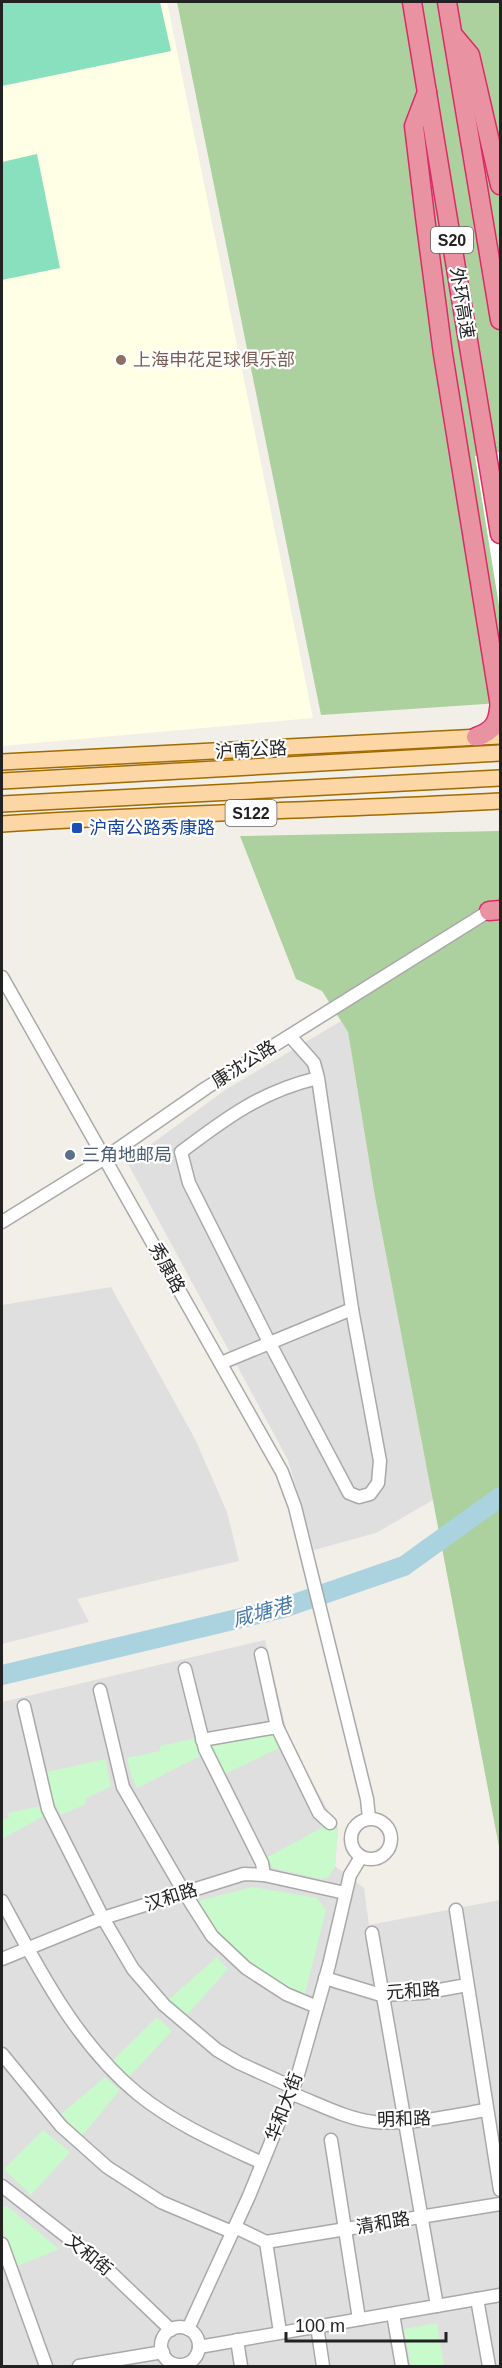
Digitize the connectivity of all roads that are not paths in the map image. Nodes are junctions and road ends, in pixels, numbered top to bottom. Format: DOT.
graph roads {
  1 [pos="412,2"];
  2 [pos="447,2"];
  3 [pos="453,34"];
  4 [pos="427,92"];
  5 [pos="501,185"];
  6 [pos="501,320"];
  7 [pos="501,534"];
  8 [pos="500,701"];
  9 [pos="501,736"];
  10 [pos="476,737"];
  11 [pos="501,753"];
  12 [pos="2,762"];
  13 [pos="501,778"];
  14 [pos="2,781"];
  15 [pos="501,801"];
  16 [pos="2,804"];
  17 [pos="2,824"];
  18 [pos="495,910"];
  19 [pos="2,977"];
  20 [pos="290,1036"];
  21 [pos="318,1078"];
  22 [pos="105,1158"];
  23 [pos="2,1222"];
  24 [pos="352,1309"];
  25 [pos="269,1342"];
  26 [pos="220,1363"];
  27 [pos="261,1654"];
  28 [pos="185,1669"];
  29 [pos="100,1689"];
  30 [pos="24,1706"];
  31 [pos="277,1726"];
  32 [pos="202,1740"];
  33 [pos="369,1818"];
  34 [pos="330,1823"];
  35 [pos="361,1857"];
  36 [pos="264,1875"];
  37 [pos="184,1892"];
  38 [pos="345,1893"];
  39 [pos="2,1901"];
  40 [pos="456,1910"];
  41 [pos="103,1918"];
  42 [pos="372,1933"];
  43 [pos="27,1949"];
  44 [pos="2,1959"];
  45 [pos="326,1978"];
  46 [pos="467,1985"];
  47 [pos="381,1995"];
  48 [pos="317,2007"];
  49 [pos="2,2054"];
  50 [pos="291,2090"];
  51 [pos="486,2110"];
  52 [pos="404,2121"];
  53 [pos="331,2140"];
  54 [pos="262,2163"];
  55 [pos="2,2186"];
  56 [pos="501,2190"];
  57 [pos="501,2204"];
  58 [pos="421,2216"];
  59 [pos="234,2229"];
  60 [pos="344,2230"];
  61 [pos="266,2242"];
  62 [pos="2,2244"];
  63 [pos="501,2295"];
  64 [pos="477,2299"];
  65 [pos="437,2306"];
  66 [pos="393,2314"];
  67 [pos="359,2319"];
  68 [pos="317,2326"];
  69 [pos="188,2329"];
  70 [pos="171,2330"];
  71 [pos="280,2332"];
  72 [pos="237,2340"];
  73 [pos="199,2347"];
  74 [pos="163,2352"];
  75 [pos="87,2366"];
  76 [pos="181,2366"];
  77 [pos="46,2367"];
  78 [pos="241,2367"];
  79 [pos="323,2367"];
  80 [pos="402,2367"];
  81 [pos="489,2367"];
  1 -- 4 [label="highway, 外环高速 / S20"];
  2 -- 3 [label="highway, 外环高速 / S20"];
  3 -- 5 [label="highway"];
  3 -- 6 [label="highway, 外环高速 / S20"];
  4 -- 7 [label="highway, 外环高速 / S20"];
  4 -- 8 [label="highway"];
  8 -- 10 [label="highway"];
  9 -- 10 [label="main road, 沪南公路"];
  10 -- 12 [label="main road, 沪南公路"];
  11 -- 14 [label="main road, bridge"];
  13 -- 16 [label="main road, bridge"];
  15 -- 17 [label="main road, S122"];
  18 -- 20 [label="street, 康沈公路"];
  19 -- 22 [label="street, 秀康路"];
  20 -- 21 [label="street"];
  20 -- 22 [label="street, 康沈公路"];
  21 -- 24 [label="street"];
  21 -- 25 [label="street"];
  22 -- 23 [label="street, 康沈公路"];
  22 -- 26 [label="street, 秀康路"];
  24 -- 25 [label="street"];
  24 -- 25 [label="street"];
  25 -- 26 [label="street"];
  26 -- 33 [label="street, 秀康路"];
  27 -- 31 [label="street"];
  28 -- 32 [label="street"];
  29 -- 37 [label="street"];
  30 -- 41 [label="street, 明和路"];
  31 -- 32 [label="street"];
  31 -- 34 [label="street"];
  32 -- 36 [label="street"];
  33 -- 35 [label="street"];
  33 -- 35 [label="street"];
  35 -- 38 [label="street, 华和大街"];
  36 -- 37 [label="street, 汉和路"];
  36 -- 38 [label="street, 汉和路"];
  37 -- 41 [label="street, 汉和路"];
  37 -- 48 [label="street"];
  38 -- 45 [label="street, 华和大街"];
  39 -- 43 [label="street"];
  40 -- 46 [label="street"];
  41 -- 43 [label="street, 汉和路"];
  41 -- 50 [label="street, 明和路"];
  42 -- 47 [label="street"];
  43 -- 44 [label="street, 汉和路"];
  43 -- 54 [label="street"];
  45 -- 47 [label="street, 元和路"];
  45 -- 48 [label="street, 华和大街"];
  46 -- 47 [label="street, 元和路"];
  46 -- 51 [label="street"];
  47 -- 52 [label="street"];
  48 -- 50 [label="street, 华和大街"];
  49 -- 59 [label="street"];
  50 -- 52 [label="street, 明和路"];
  50 -- 54 [label="street, 华和大街"];
  51 -- 52 [label="street, 明和路"];
  51 -- 56 [label="street"];
  52 -- 58 [label="street"];
  53 -- 60 [label="street"];
  54 -- 59 [label="street, 华和大街"];
  55 -- 70 [label="street, 文和街"];
  57 -- 58 [label="street, 清和路"];
  58 -- 60 [label="street, 清和路"];
  58 -- 65 [label="street"];
  59 -- 61 [label="street"];
  59 -- 69 [label="street, 华和大街"];
  60 -- 61 [label="street, 清和路"];
  60 -- 67 [label="street"];
  61 -- 71 [label="street"];
  62 -- 77 [label="street"];
  63 -- 64 [label="street"];
  64 -- 65 [label="street"];
  64 -- 81 [label="street"];
  65 -- 66 [label="street"];
  66 -- 67 [label="street"];
  66 -- 80 [label="street"];
  67 -- 68 [label="street"];
  68 -- 71 [label="street"];
  68 -- 79 [label="street"];
  69 -- 70 [label="street"];
  69 -- 73 [label="street"];
  70 -- 74 [label="street"];
  71 -- 72 [label="street"];
  72 -- 73 [label="street"];
  72 -- 78 [label="street"];
  73 -- 76 [label="street"];
  74 -- 75 [label="street"];
  74 -- 76 [label="street"];
}
